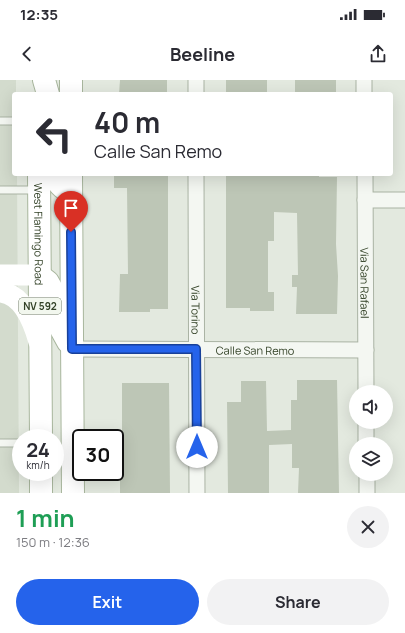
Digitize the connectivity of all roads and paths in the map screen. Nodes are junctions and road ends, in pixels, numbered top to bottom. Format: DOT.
graph roads {
  1 [pos="38,80"];
  2 [pos="44,80"];
  3 [pos="70,80"];
  4 [pos="196,80"];
  5 [pos="364,80"];
  6 [pos="38,92"];
  7 [pos="47,92"];
  8 [pos="71,92"];
  9 [pos="196,92"];
  10 [pos="364,92"];
  11 [pos="0,121"];
  12 [pos="12,121"];
  13 [pos="55,176"];
  14 [pos="196,176"];
  15 [pos="365,176"];
  16 [pos="39,182"];
  17 [pos="71,183"];
  18 [pos="0,190"];
  19 [pos="365,200"];
  20 [pos="405,200"];
  21 [pos="0,275"];
  22 [pos="40,275"];
  23 [pos="0,292"];
  24 [pos="40,347"];
  25 [pos="72,349"];
  26 [pos="196,349"];
  27 [pos="366,350"];
  28 [pos="366,385"];
  29 [pos="41,429"];
  30 [pos="0,443"];
  31 [pos="12,443"];
  32 [pos="41,481"];
  33 [pos="366,481"];
  34 [pos="41,493"];
  35 [pos="73,493"];
  36 [pos="197,493"];
  37 [pos="367,493"];
  1 -- 6 [label="main road"];
  2 -- 7 [label="main road"];
  3 -- 8 [label="main road"];
  4 -- 9 [label="street"];
  5 -- 10 [label="street"];
  11 -- 12 [label="lane"];
  13 -- 17 [label="main road"];
  14 -- 26 [label="street, Via Torino"];
  15 -- 19 [label="street, Via San Rafael"];
  16 -- 18 [label="lane"];
  16 -- 22 [label="main road, West Flamingo Road / NV 592"];
  17 -- 25 [label="main road, NV 592"];
  19 -- 20 [label="street"];
  19 -- 27 [label="street, Via San Rafael"];
  21 -- 22 [label="street"];
  22 -- 24 [label="main road, West Flamingo Road / NV 592"];
  22 -- 25 [label="main road"];
  23 -- 24 [label="street"];
  24 -- 29 [label="main road, West Flamingo Road / NV 592"];
  25 -- 26 [label="street, Calle San Remo"];
  25 -- 35 [label="main road, NV 592"];
  26 -- 27 [label="street, Calle San Remo"];
  26 -- 36 [label="street, Via Torino"];
  27 -- 28 [label="street, Via San Rafael"];
  30 -- 31 [label="lane"];
  32 -- 34 [label="main road"];
  33 -- 37 [label="street"];
}
